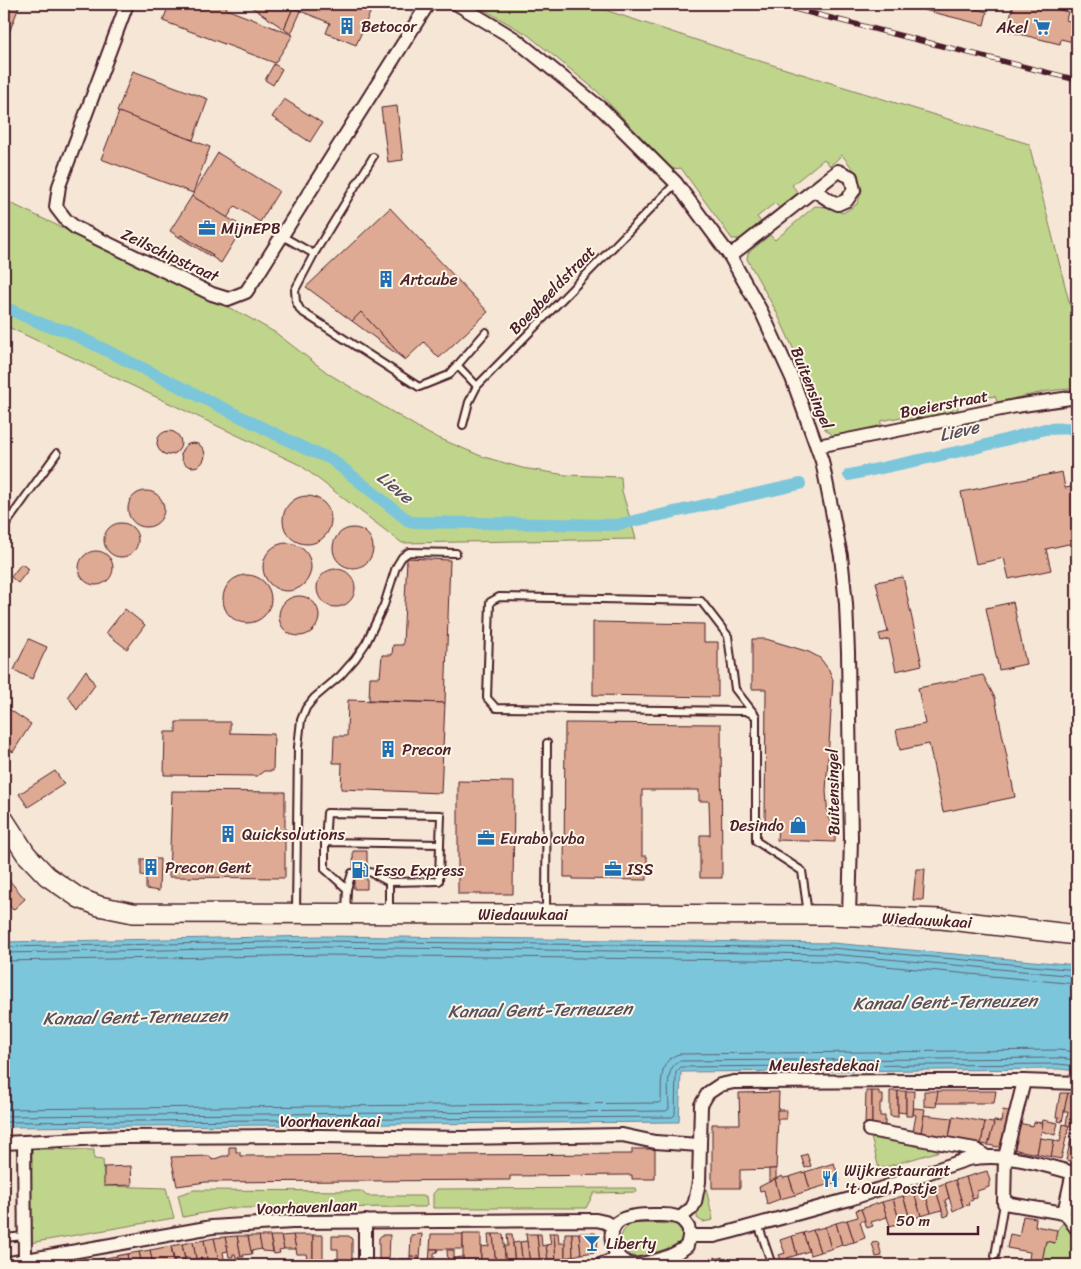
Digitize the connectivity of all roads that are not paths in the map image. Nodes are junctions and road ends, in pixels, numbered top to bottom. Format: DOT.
graph roads {
  1 [pos="127,4"];
  2 [pos="428,4"];
  3 [pos="457,4"];
  4 [pos="373,157"];
  5 [pos="676,183"];
  6 [pos="814,190"];
  7 [pos="282,236"];
  8 [pos="314,254"];
  9 [pos="730,256"];
  10 [pos="486,332"];
  11 [pos="457,365"];
  12 [pos="478,386"];
  13 [pos="1077,397"];
  14 [pos="463,425"];
  15 [pos="818,446"];
  16 [pos="57,454"];
  17 [pos="4,527"];
  18 [pos="456,553"];
  19 [pos="756,716"];
  20 [pos="547,743"];
  21 [pos="4,820"];
  22 [pos="325,842"];
  23 [pos="440,844"];
  24 [pos="389,882"];
  25 [pos="347,889"];
  26 [pos="296,914"];
  27 [pos="346,914"];
  28 [pos="388,914"];
  29 [pos="546,914"];
  30 [pos="808,915"];
  31 [pos="849,916"];
  32 [pos="1077,934"];
  33 [pos="1024,1081"];
  34 [pos="1077,1083"];
  35 [pos="869,1130"];
  36 [pos="4,1143"];
  37 [pos="24,1143"];
  38 [pos="695,1145"];
  39 [pos="985,1156"];
  40 [pos="1005,1157"];
  41 [pos="1075,1173"];
  42 [pos="1004,1203"];
  43 [pos="1064,1213"];
  44 [pos="680,1218"];
  45 [pos="365,1221"];
  46 [pos="758,1224"];
  47 [pos="614,1227"];
  48 [pos="1077,1230"];
  49 [pos="25,1236"];
  50 [pos="689,1236"];
  51 [pos="4,1238"];
  52 [pos="995,1256"];
  53 [pos="618,1258"];
  54 [pos="25,1260"];
  55 [pos="4,1264"];
  56 [pos="366,1265"];
  57 [pos="600,1265"];
  58 [pos="634,1265"];
  59 [pos="772,1265"];
  1 -- 7 [label="street, Zeilschipstraat"];
  2 -- 7 [label="street, Zeilschipstraat"];
  3 -- 5 [label="street, Buitensingel"];
  4 -- 8 [label="lane"];
  5 -- 9 [label="street, Buitensingel"];
  5 -- 12 [label="lane, Boegbeeldstraat"];
  6 -- 9 [label="street"];
  7 -- 8 [label="lane"];
  8 -- 11 [label="lane"];
  9 -- 15 [label="street, Buitensingel"];
  10 -- 11 [label="lane"];
  11 -- 12 [label="lane"];
  12 -- 14 [label="lane, Boegbeeldstraat"];
  13 -- 15 [label="street, Boeierstraat"];
  15 -- 31 [label="street, Buitensingel"];
  16 -- 17 [label="lane"];
  18 -- 26 [label="lane"];
  19 -- 19 [label="lane"];
  19 -- 30 [label="lane"];
  20 -- 29 [label="lane"];
  21 -- 26 [label="main road, Wiedauwkaai"];
  22 -- 23 [label="lane"];
  22 -- 23 [label="lane"];
  22 -- 25 [label="lane"];
  23 -- 24 [label="lane"];
  24 -- 25 [label="lane"];
  24 -- 28 [label="lane"];
  25 -- 27 [label="lane"];
  26 -- 27 [label="main road, Wiedauwkaai"];
  27 -- 28 [label="main road, Wiedauwkaai"];
  28 -- 29 [label="main road, Wiedauwkaai"];
  29 -- 30 [label="main road, Wiedauwkaai"];
  30 -- 31 [label="main road, Wiedauwkaai"];
  31 -- 32 [label="main road, Wiedauwkaai"];
  33 -- 34 [label="street, Meulestedekaai"];
  33 -- 38 [label="street, Meulestedekaai"];
  33 -- 40 [label="street"];
  35 -- 39 [label="street"];
  36 -- 37 [label="street, Voorhavenkaai"];
  37 -- 38 [label="street, Voorhavenkaai"];
  37 -- 49 [label="street"];
  38 -- 44 [label="street, Meulestedekaai"];
  39 -- 40 [label="street"];
  39 -- 46 [label="street"];
  40 -- 41 [label="street"];
  40 -- 42 [label="street"];
  41 -- 43 [label="street"];
  42 -- 43 [label="street"];
  42 -- 52 [label="lane"];
  43 -- 48 [label="street"];
  44 -- 47 [label="street"];
  44 -- 50 [label="street"];
  45 -- 47 [label="street, Voorhavenlaan"];
  45 -- 54 [label="street, Voorhavenlaan"];
  45 -- 56 [label="street"];
  46 -- 50 [label="street"];
  46 -- 59 [label="lane"];
  47 -- 53 [label="street"];
  49 -- 51 [label="lane"];
  49 -- 54 [label="street"];
  50 -- 58 [label="street"];
  53 -- 57 [label="street"];
  53 -- 58 [label="street"];
  54 -- 55 [label="street, Voorhavenlaan"];
}
